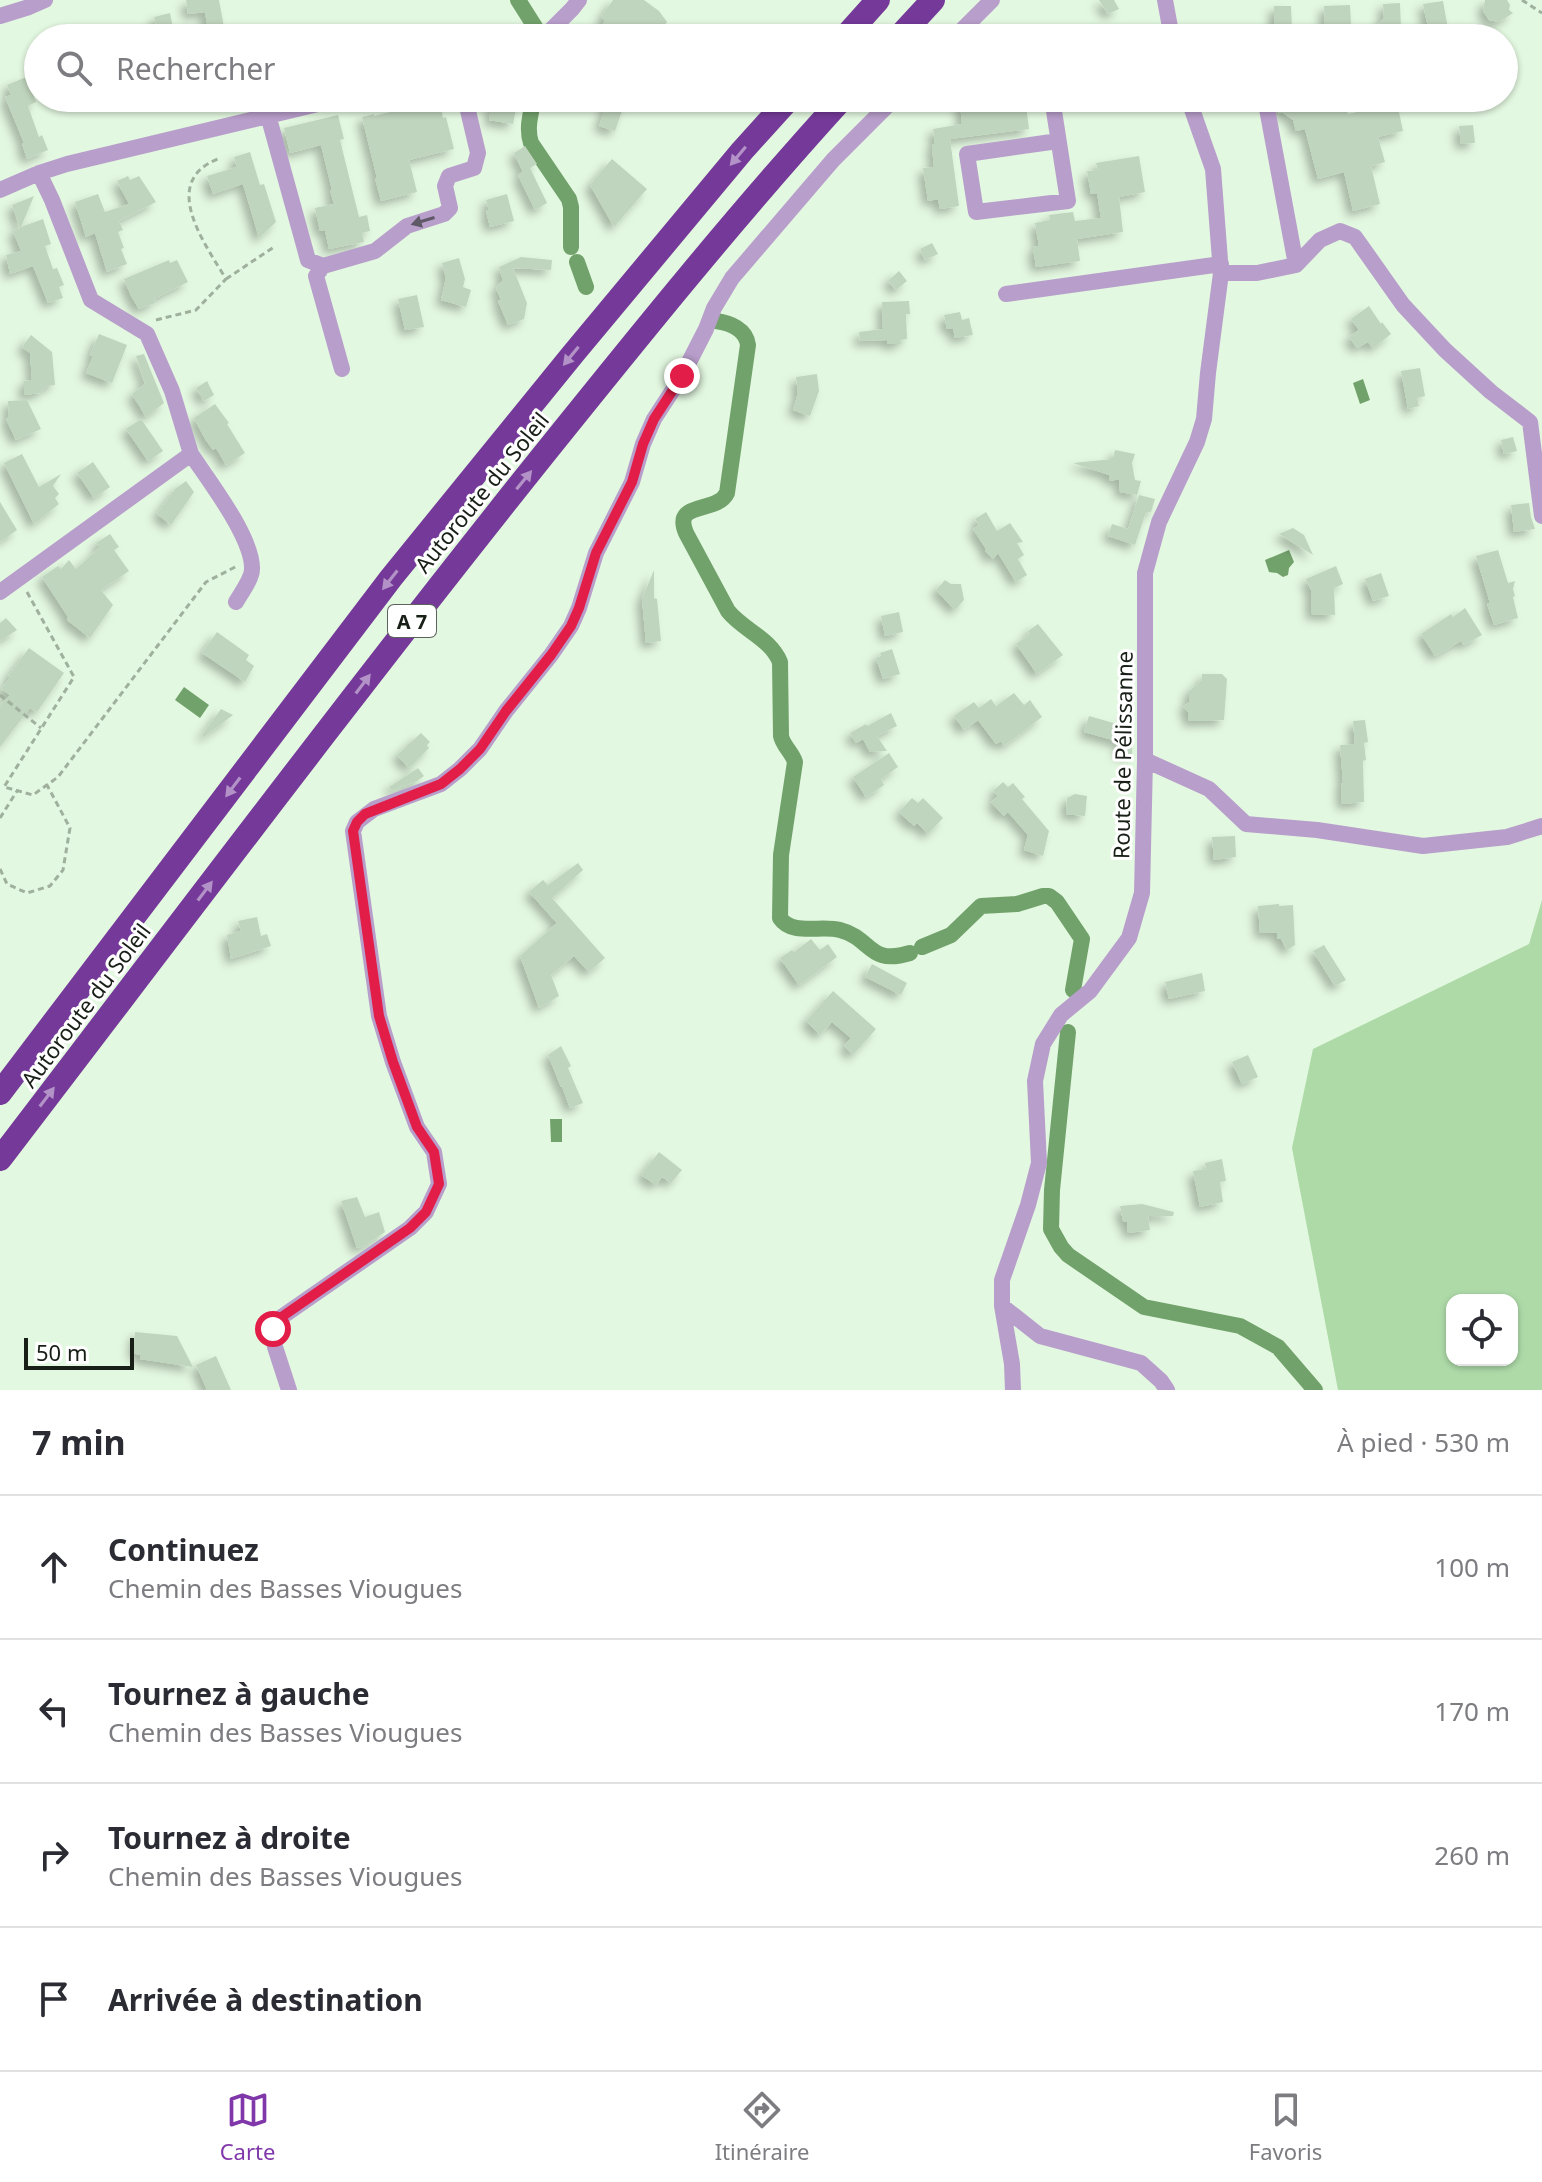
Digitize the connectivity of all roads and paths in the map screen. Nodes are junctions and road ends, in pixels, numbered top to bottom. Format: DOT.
graph roads {
  1 [pos="45,0"];
  2 [pos="579,0"];
  3 [pos="878,0"];
  4 [pos="933,0"];
  5 [pos="992,0"];
  6 [pos="1165,0"];
  7 [pos="1522,0"];
  8 [pos="1542,13"];
  9 [pos="0,16"];
  10 [pos="556,24"];
  11 [pos="857,24"];
  12 [pos="911,24"];
  13 [pos="968,24"];
  14 [pos="1169,24"];
  15 [pos="281,112"];
  16 [pos="468,112"];
  17 [pos="777,112"];
  18 [pos="830,112"];
  19 [pos="881,112"];
  20 [pos="1054,112"];
  21 [pos="1193,112"];
  22 [pos="1268,112"];
  23 [pos="268,115"];
  24 [pos="1058,141"];
  25 [pos="218,159"];
  26 [pos="39,173"];
  27 [pos="0,190"];
  28 [pos="274,247"];
  29 [pos="1296,265"];
  30 [pos="323,266"];
  31 [pos="1221,268"];
  32 [pos="226,279"];
  33 [pos="1006,294"];
  34 [pos="133,326"];
  35 [pos="342,369"];
  36 [pos="191,454"];
  37 [pos="1542,516"];
  38 [pos="251,558"];
  39 [pos="19,578"];
  40 [pos="0,592"];
  41 [pos="236,602"];
  42 [pos="0,695"];
  43 [pos="42,728"];
  44 [pos="1145,760"];
  45 [pos="47,785"];
  46 [pos="17,791"];
  47 [pos="0,818"];
  48 [pos="1542,826"];
  49 [pos="0,869"];
  50 [pos="0,1093"];
  51 [pos="0,1159"];
  52 [pos="1002,1306"];
  53 [pos="289,1390"];
  54 [pos="1013,1390"];
  55 [pos="1167,1390"];
  1 -- 9 [label="street"];
  2 -- 10 [label="street"];
  3 -- 11 [label="highway"];
  4 -- 12 [label="highway"];
  5 -- 13 [label="street"];
  6 -- 14 [label="street"];
  7 -- 8 [label="path"];
  15 -- 23 [label="street"];
  16 -- 30 [label="street, one-way"];
  17 -- 50 [label="highway, Autoroute du Soleil / A 7, one-way"];
  51 -- 18 [label="highway, Autoroute du Soleil / A 7, one-way"];
  19 -- 53 [label="street"];
  20 -- 24 [label="street"];
  21 -- 31 [label="street, Route de Pélissanne"];
  22 -- 29 [label="street"];
  23 -- 26 [label="street"];
  23 -- 30 [label="street"];
  24 -- 24 [label="street"];
  25 -- 32 [label="path"];
  26 -- 27 [label="street"];
  26 -- 34 [label="street"];
  28 -- 32 [label="path"];
  29 -- 31 [label="street"];
  29 -- 37 [label="street"];
  30 -- 35 [label="street"];
  31 -- 33 [label="street"];
  31 -- 44 [label="street, Route de Pélissanne"];
  32 -- 34 [label="path"];
  34 -- 36 [label="street"];
  36 -- 38 [label="street"];
  36 -- 39 [label="street"];
  38 -- 41 [label="street"];
  38 -- 45 [label="path"];
  39 -- 40 [label="street"];
  39 -- 43 [label="path"];
  42 -- 43 [label="path"];
  43 -- 46 [label="path"];
  44 -- 48 [label="street"];
  44 -- 52 [label="street, Route de Pélissanne"];
  45 -- 46 [label="path"];
  45 -- 49 [label="path"];
  46 -- 47 [label="path"];
  52 -- 54 [label="street, Route de Pélissanne"];
  52 -- 55 [label="street"];
}
